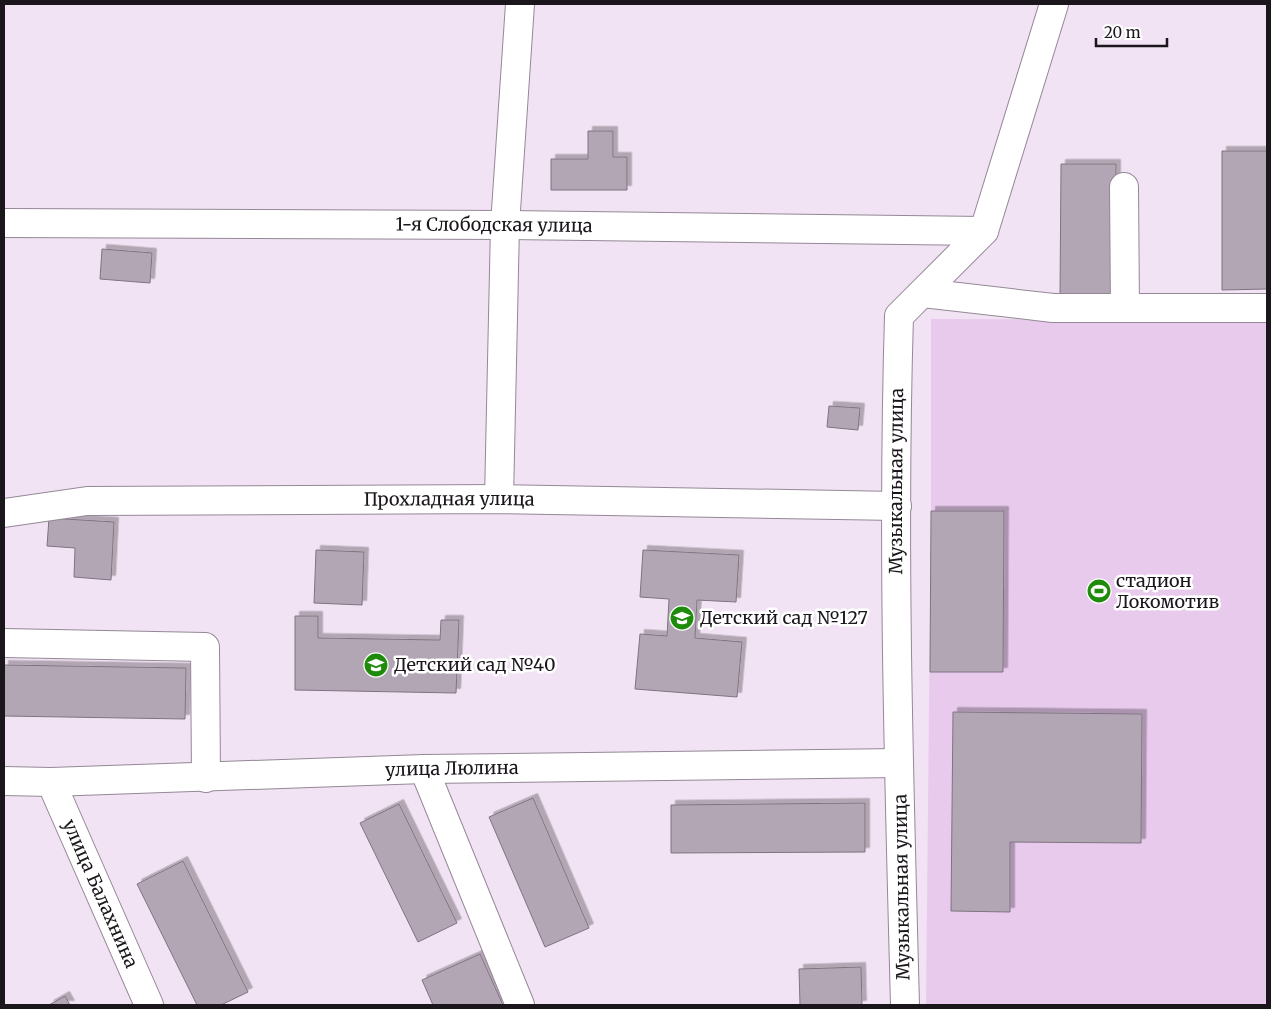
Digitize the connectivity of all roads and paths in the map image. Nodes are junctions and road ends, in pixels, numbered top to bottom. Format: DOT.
graph roads {
  1 [pos="520,4"];
  2 [pos="1054,4"];
  3 [pos="1124,187"];
  4 [pos="4,223"];
  5 [pos="505,224"];
  6 [pos="984,231"];
  7 [pos="923,293"];
  8 [pos="1125,308"];
  9 [pos="1267,308"];
  10 [pos="499,500"];
  11 [pos="897,506"];
  12 [pos="4,513"];
  13 [pos="4,642"];
  14 [pos="899,763"];
  15 [pos="424,769"];
  16 [pos="206,778"];
  17 [pos="4,781"];
  18 [pos="51,782"];
  19 [pos="149,1005"];
  20 [pos="520,1005"];
  21 [pos="905,1005"];
  1 -- 5 [label="street"];
  2 -- 6 [label="street, Музыкальная улица"];
  3 -- 8 [label="street"];
  4 -- 5 [label="street, 1-я Слободская улица"];
  5 -- 6 [label="street, 1-я Слободская улица"];
  5 -- 10 [label="street"];
  6 -- 7 [label="street, Музыкальная улица"];
  7 -- 8 [label="street"];
  7 -- 11 [label="street, Музыкальная улица"];
  8 -- 9 [label="street"];
  10 -- 11 [label="street, Прохладная улица"];
  10 -- 12 [label="street, Прохладная улица"];
  11 -- 14 [label="street, Музыкальная улица"];
  13 -- 16 [label="street"];
  14 -- 15 [label="street, улица Люлина"];
  14 -- 21 [label="street, Музыкальная улица"];
  15 -- 16 [label="street, улица Люлина"];
  15 -- 20 [label="street"];
  16 -- 18 [label="street, улица Люлина"];
  17 -- 18 [label="street, улица Люлина"];
  18 -- 19 [label="street, улица Балахнина"];
}
